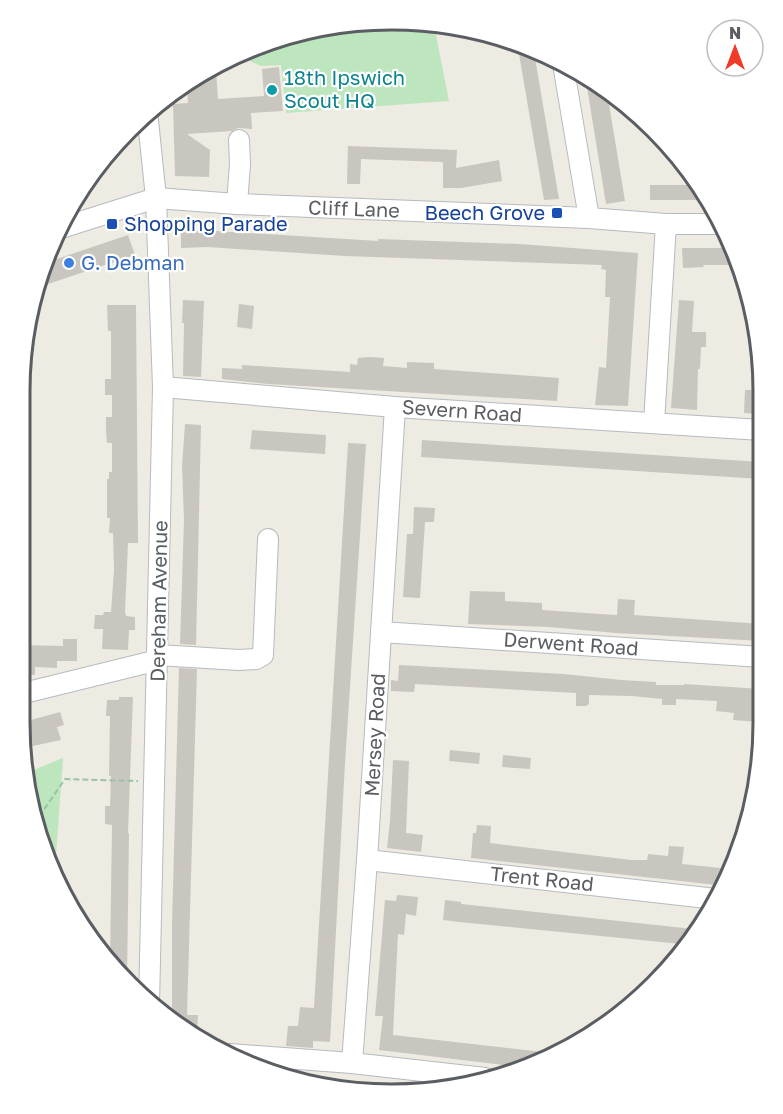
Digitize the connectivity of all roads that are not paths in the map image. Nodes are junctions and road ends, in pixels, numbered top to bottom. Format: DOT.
graph roads {
  1 [pos="565,74"];
  2 [pos="148,124"];
  3 [pos="239,140"];
  4 [pos="156,198"];
  5 [pos="237,204"];
  6 [pos="589,218"];
  7 [pos="666,224"];
  8 [pos="712,224"];
  9 [pos="71,225"];
  10 [pos="163,387"];
  11 [pos="395,407"];
  12 [pos="654,423"];
  13 [pos="753,429"];
  14 [pos="268,539"];
  15 [pos="381,632"];
  16 [pos="753,656"];
  17 [pos="158,658"];
  18 [pos="30,691"];
  19 [pos="367,860"];
  20 [pos="708,898"];
  21 [pos="149,990"];
  22 [pos="252,1056"];
  23 [pos="352,1063"];
  24 [pos="467,1076"];
  1 -- 6 [label="street"];
  2 -- 4 [label="street, Dereham Avenue"];
  3 -- 5 [label="street"];
  4 -- 5 [label="street, Cliff Lane"];
  4 -- 9 [label="street, Cliff Lane"];
  4 -- 10 [label="street, Dereham Avenue"];
  5 -- 6 [label="street, Cliff Lane"];
  6 -- 7 [label="street, Cliff Lane"];
  7 -- 8 [label="street, Cliff Lane"];
  7 -- 12 [label="street"];
  10 -- 11 [label="street, Severn Road"];
  10 -- 17 [label="street, Dereham Avenue"];
  11 -- 12 [label="street, Severn Road"];
  11 -- 15 [label="street, Mersey Road"];
  12 -- 13 [label="street, Severn Road"];
  14 -- 17 [label="street"];
  15 -- 16 [label="street, Derwent Road"];
  15 -- 19 [label="street, Mersey Road"];
  17 -- 18 [label="street"];
  17 -- 21 [label="street, Dereham Avenue"];
  19 -- 20 [label="street, Trent Road"];
  19 -- 23 [label="street, Mersey Road"];
  22 -- 23 [label="street"];
  23 -- 24 [label="street"];
}
